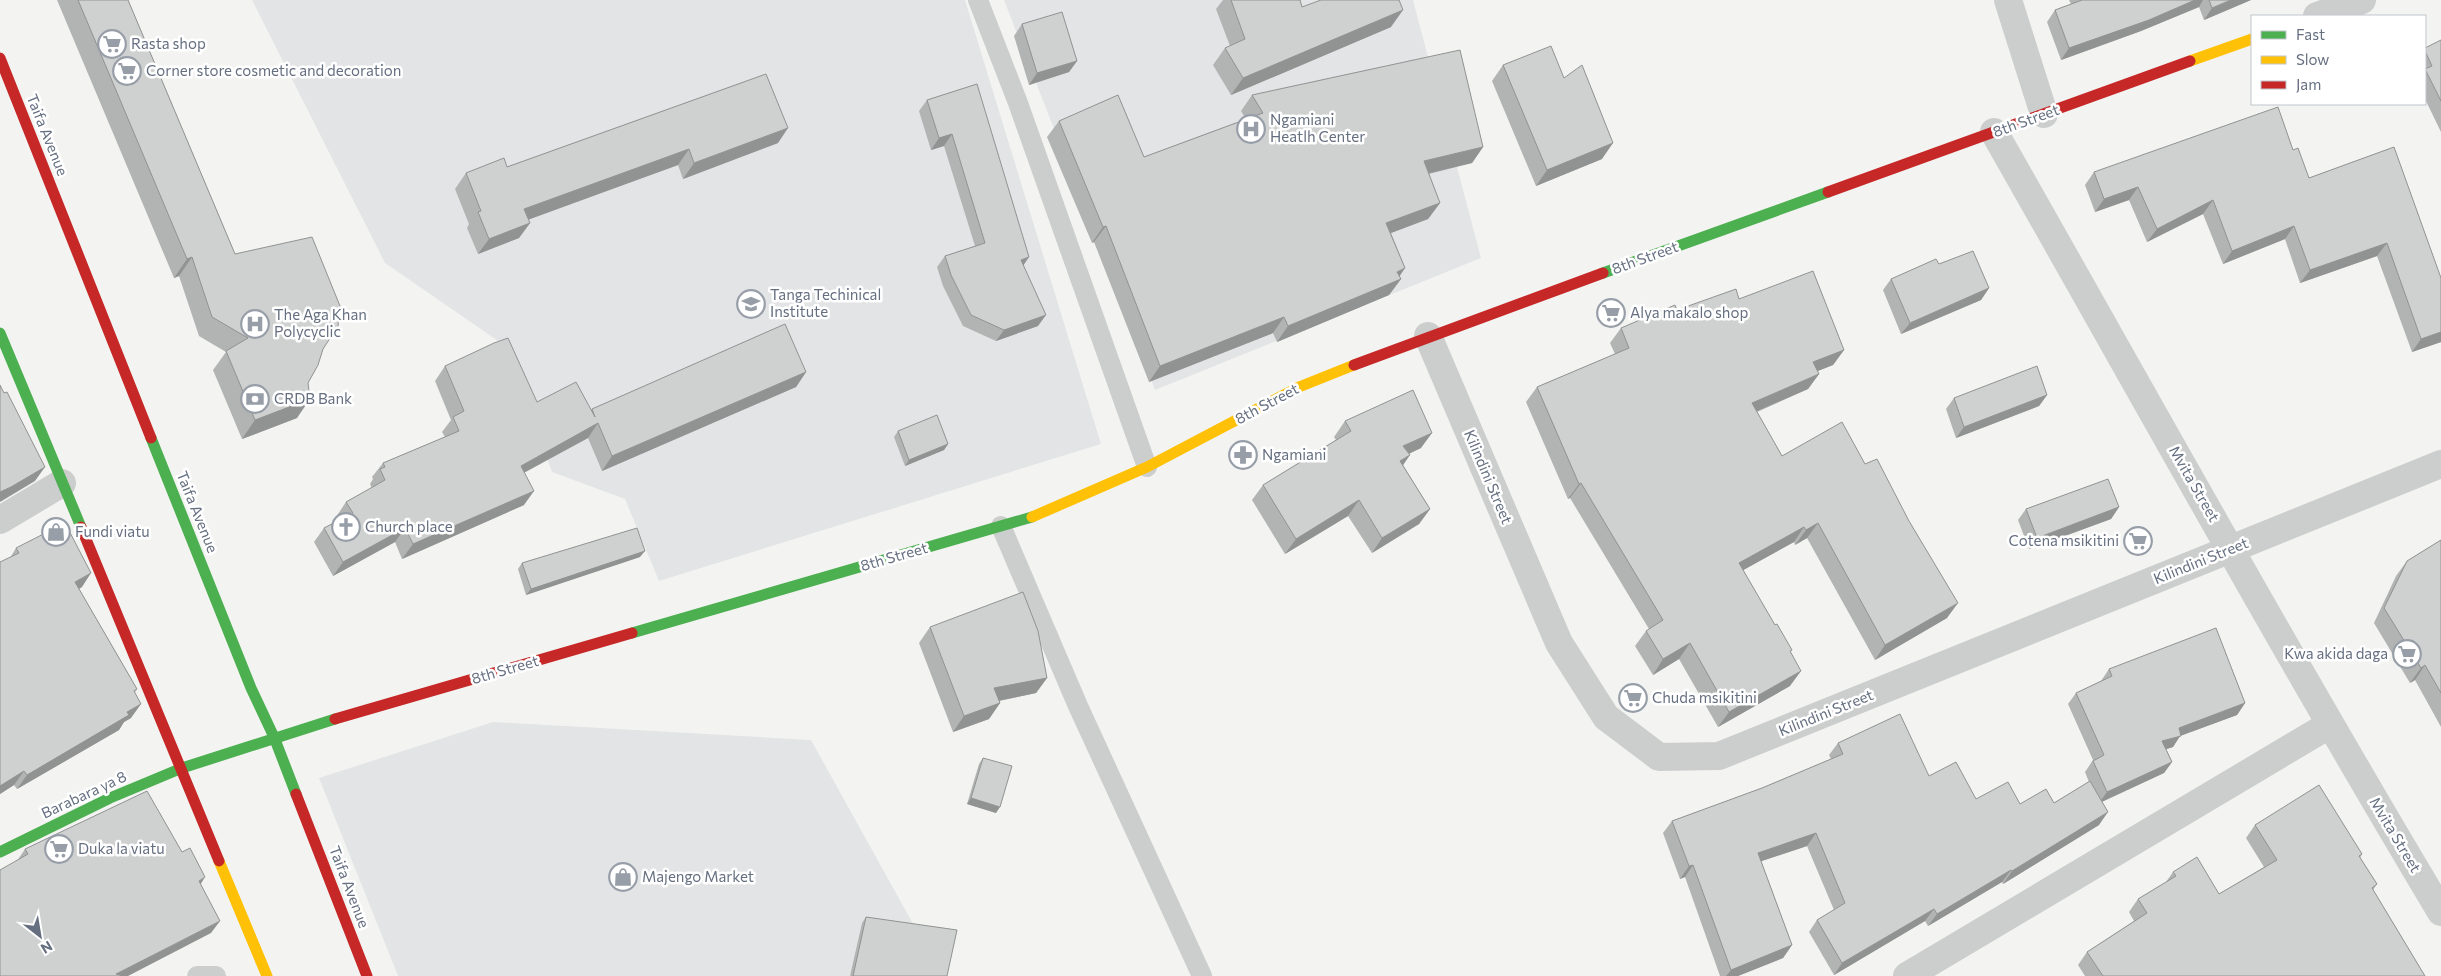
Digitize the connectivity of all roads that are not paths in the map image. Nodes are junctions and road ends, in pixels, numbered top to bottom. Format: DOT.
graph roads {
  1 [pos="978,0"];
  2 [pos="2008,0"];
  3 [pos="2362,0"];
  4 [pos="2320,15"];
  5 [pos="2251,40"];
  6 [pos="0,58"];
  7 [pos="2044,114"];
  8 [pos="1994,132"];
  9 [pos="0,333"];
  10 [pos="1428,336"];
  11 [pos="2441,464"];
  12 [pos="1147,468"];
  13 [pos="62,483"];
  14 [pos="0,520"];
  15 [pos="1001,526"];
  16 [pos="2232,549"];
  17 [pos="2329,725"];
  18 [pos="274,737"];
  19 [pos="182,768"];
  20 [pos="0,852"];
  21 [pos="2441,912"];
  22 [pos="197,976"];
  23 [pos="216,976"];
  24 [pos="268,976"];
  25 [pos="367,976"];
  26 [pos="1202,976"];
  27 [pos="1907,976"];
  1 -- 12 [label="lane"];
  2 -- 7 [label="street"];
  3 -- 4 [label="street"];
  5 -- 7 [label="street, 8th Street"];
  6 -- 18 [label="street, Taifa Avenue"];
  7 -- 8 [label="street, 8th Street"];
  8 -- 10 [label="street, 8th Street"];
  8 -- 16 [label="street, Mvita Street"];
  9 -- 13 [label="street"];
  10 -- 12 [label="street, 8th Street"];
  10 -- 16 [label="street, Kilindini Street"];
  11 -- 16 [label="street, Kilindini Street"];
  12 -- 15 [label="street, 8th Street"];
  13 -- 14 [label="street"];
  13 -- 19 [label="street"];
  15 -- 18 [label="street, 8th Street"];
  15 -- 26 [label="lane"];
  16 -- 17 [label="street, Mvita Street"];
  17 -- 21 [label="street, Mvita Street"];
  17 -- 27 [label="street"];
  18 -- 19 [label="street, 8th Street"];
  18 -- 25 [label="street, Taifa Avenue"];
  19 -- 20 [label="street, Barabara ya 8"];
  19 -- 24 [label="street"];
  22 -- 23 [label="lane"];
}
